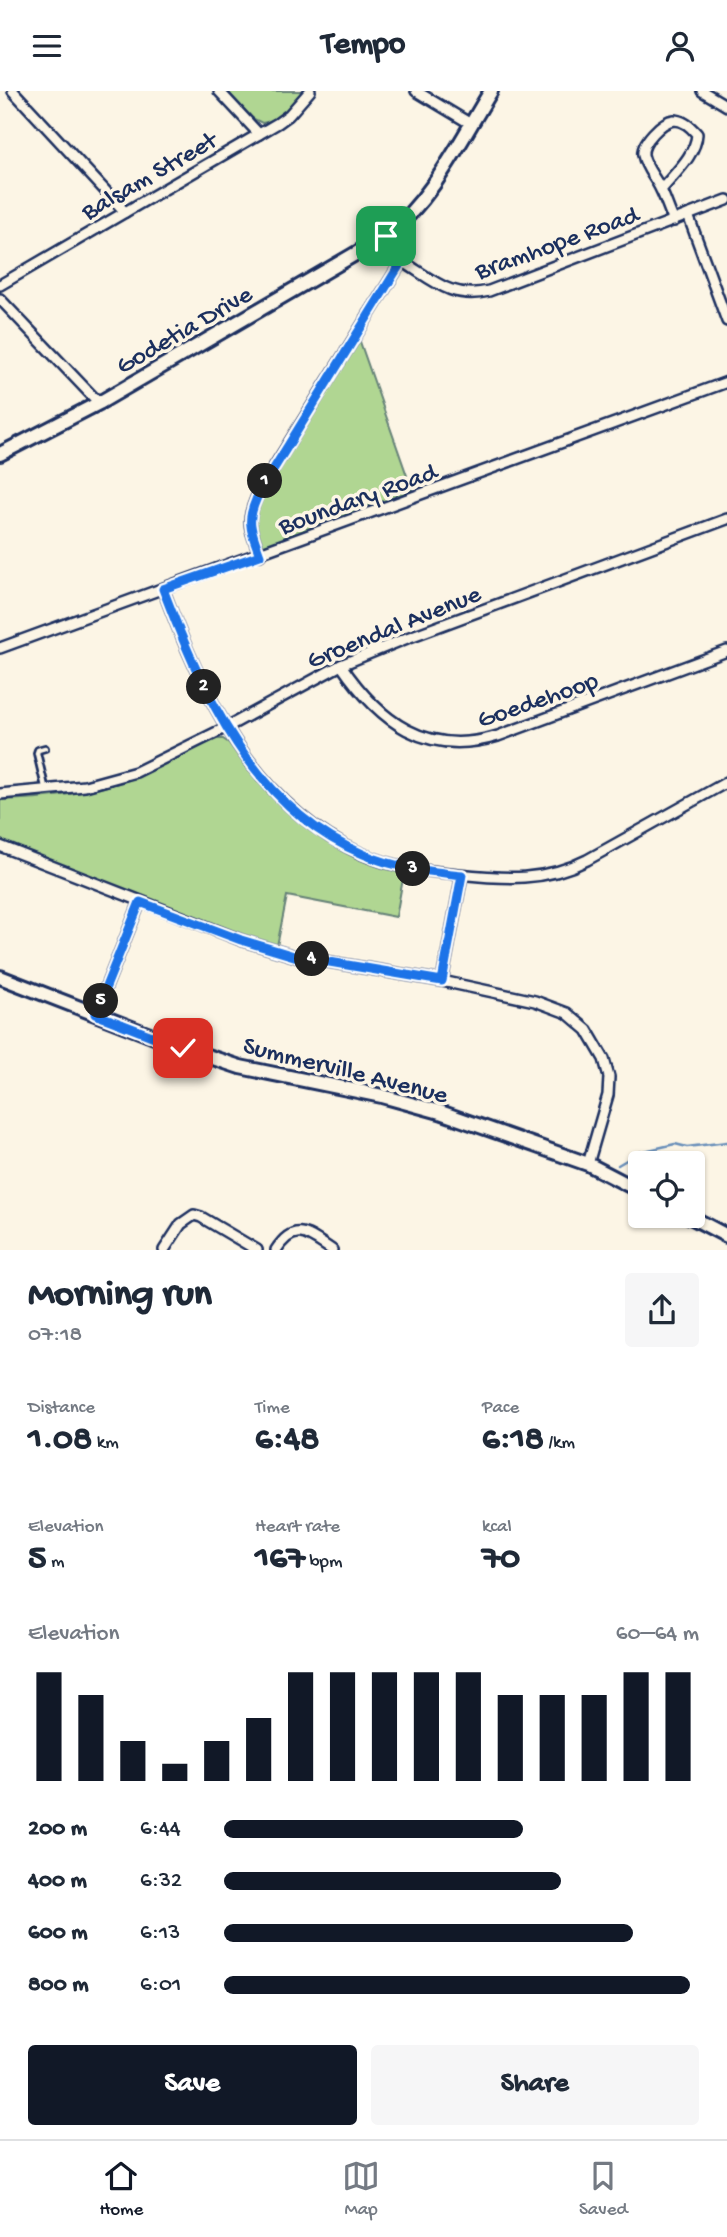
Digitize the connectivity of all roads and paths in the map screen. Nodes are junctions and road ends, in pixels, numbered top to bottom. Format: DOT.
graph roads {
  1 [pos="13,91"];
  2 [pos="219,91"];
  3 [pos="310,91"];
  4 [pos="416,91"];
  5 [pos="491,91"];
  6 [pos="702,91"];
  7 [pos="727,106"];
  8 [pos="471,124"];
  9 [pos="259,134"];
  10 [pos="661,190"];
  11 [pos="727,200"];
  12 [pos="125,212"];
  13 [pos="688,215"];
  14 [pos="674,221"];
  15 [pos="386,236"];
  16 [pos="402,261"];
  17 [pos="0,285"];
  18 [pos="0,299"];
  19 [pos="727,321"];
  20 [pos="727,382"];
  21 [pos="99,403"];
  22 [pos="0,454"];
  23 [pos="727,519"];
  24 [pos="260,555"];
  25 [pos="163,589"];
  26 [pos="0,648"];
  27 [pos="727,651"];
  28 [pos="341,665"];
  29 [pos="227,727"];
  30 [pos="45,748"];
  31 [pos="727,782"];
  32 [pos="46,792"];
  33 [pos="0,794"];
  34 [pos="0,846"];
  35 [pos="462,875"];
  36 [pos="140,902"];
  37 [pos="0,977"];
  38 [pos="442,981"];
  39 [pos="95,1014"];
  40 [pos="588,1164"];
  41 [pos="628,1185"];
  42 [pos="705,1224"];
  43 [pos="727,1236"];
  44 [pos="164,1250"];
  45 [pos="257,1250"];
  46 [pos="276,1250"];
  47 [pos="332,1250"];
  1 -- 12 [label="street"];
  2 -- 9 [label="street"];
  3 -- 9 [label="street, Balsam Street"];
  4 -- 8 [label="street"];
  5 -- 8 [label="street, Godetia Drive"];
  6 -- 7 [label="street"];
  8 -- 15 [label="street, Godetia Drive"];
  9 -- 12 [label="street, Balsam Street"];
  10 -- 10 [label="street"];
  10 -- 14 [label="street"];
  11 -- 13 [label="street, Bramhope Road"];
  12 -- 17 [label="street, Balsam Street"];
  13 -- 14 [label="street, Bramhope Road"];
  13 -- 19 [label="street"];
  14 -- 16 [label="street, Bramhope Road"];
  15 -- 16 [label="street"];
  15 -- 21 [label="street, Godetia Drive"];
  16 -- 24 [label="street"];
  18 -- 21 [label="street"];
  20 -- 24 [label="street, Boundary Road"];
  21 -- 22 [label="street, Godetia Drive"];
  23 -- 28 [label="street, Groendal Avenue"];
  24 -- 25 [label="street, Boundary Road"];
  25 -- 26 [label="street, Boundary Road"];
  25 -- 29 [label="street"];
  27 -- 28 [label="street, Goedehoop"];
  28 -- 29 [label="street, Groendal Avenue"];
  29 -- 32 [label="street, Groendal Avenue"];
  29 -- 35 [label="street"];
  30 -- 32 [label="lane"];
  31 -- 35 [label="street"];
  32 -- 33 [label="street, Groendal Avenue"];
  34 -- 36 [label="street"];
  35 -- 38 [label="street"];
  36 -- 38 [label="street"];
  36 -- 39 [label="street"];
  37 -- 39 [label="street, Summerville Avenue"];
  38 -- 40 [label="street"];
  39 -- 40 [label="street, Summerville Avenue"];
  40 -- 41 [label="street, Summerville Avenue"];
  42 -- 43 [label="street"];
  44 -- 45 [label="street"];
  46 -- 47 [label="street"];
}
